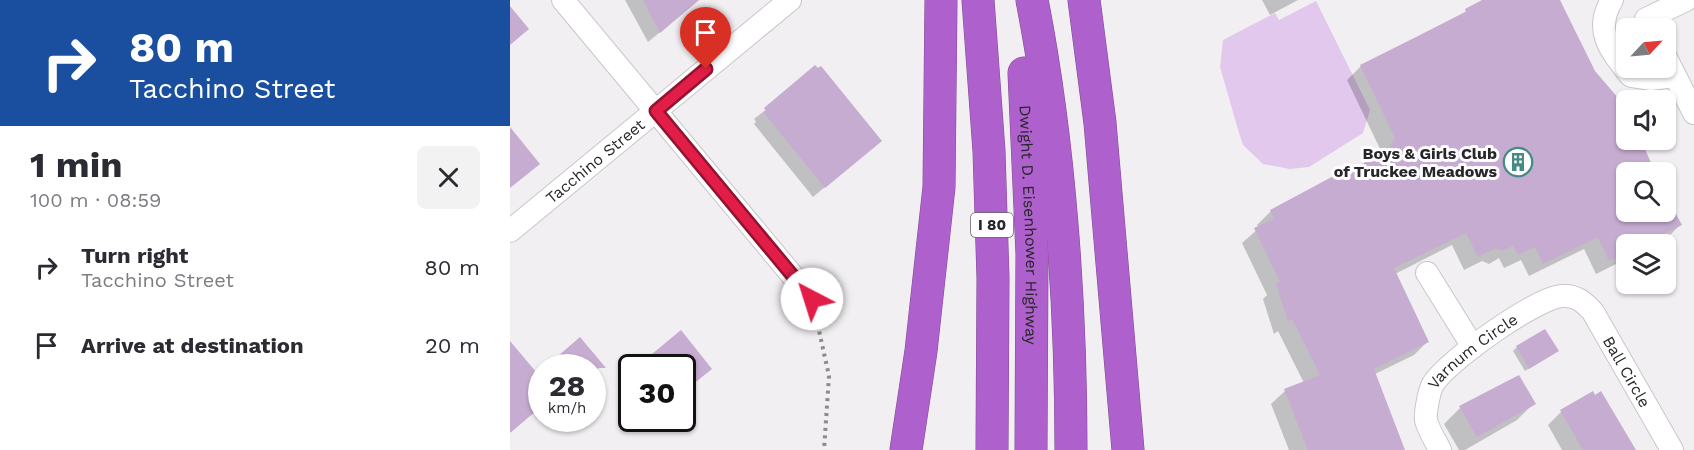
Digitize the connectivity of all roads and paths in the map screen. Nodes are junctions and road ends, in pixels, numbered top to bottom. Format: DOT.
graph roads {
  1 [pos="563,0"];
  2 [pos="790,0"];
  3 [pos="941,0"];
  4 [pos="978,0"];
  5 [pos="1020,0"];
  6 [pos="1032,0"];
  7 [pos="1084,0"];
  8 [pos="1612,0"];
  9 [pos="1686,0"];
  10 [pos="1644,16"];
  11 [pos="1616,56"];
  12 [pos="1676,78"];
  13 [pos="656,111"];
  14 [pos="1694,113"];
  15 [pos="510,230"];
  16 [pos="1427,273"];
  17 [pos="1114,274"];
  18 [pos="1576,298"];
  19 [pos="812,299"];
  20 [pos="1473,347"];
  21 [pos="824,450"];
  22 [pos="906,450"];
  23 [pos="992,450"];
  24 [pos="1031,450"];
  25 [pos="1071,450"];
  26 [pos="1114,450"];
  27 [pos="1128,450"];
  28 [pos="1440,450"];
  29 [pos="1672,450"];
  1 -- 13 [label="street"];
  2 -- 13 [label="street, Tacchino Street"];
  3 -- 22 [label="highway"];
  4 -- 23 [label="highway, I 80"];
  5 -- 24 [label="highway, Dwight D. Eisenhower Highway / I 80"];
  6 -- 25 [label="highway"];
  7 -- 17 [label="highway"];
  8 -- 11 [label="street"];
  9 -- 10 [label="street"];
  12 -- 14 [label="street"];
  13 -- 15 [label="street, Tacchino Street"];
  13 -- 19 [label="street"];
  16 -- 20 [label="street"];
  17 -- 26 [label="highway"];
  17 -- 27 [label="highway"];
  18 -- 20 [label="street, Varnum Circle"];
  18 -- 29 [label="street, Ball Circle"];
  19 -- 21 [label="path"];
  20 -- 28 [label="street, Varnum Circle"];
}
